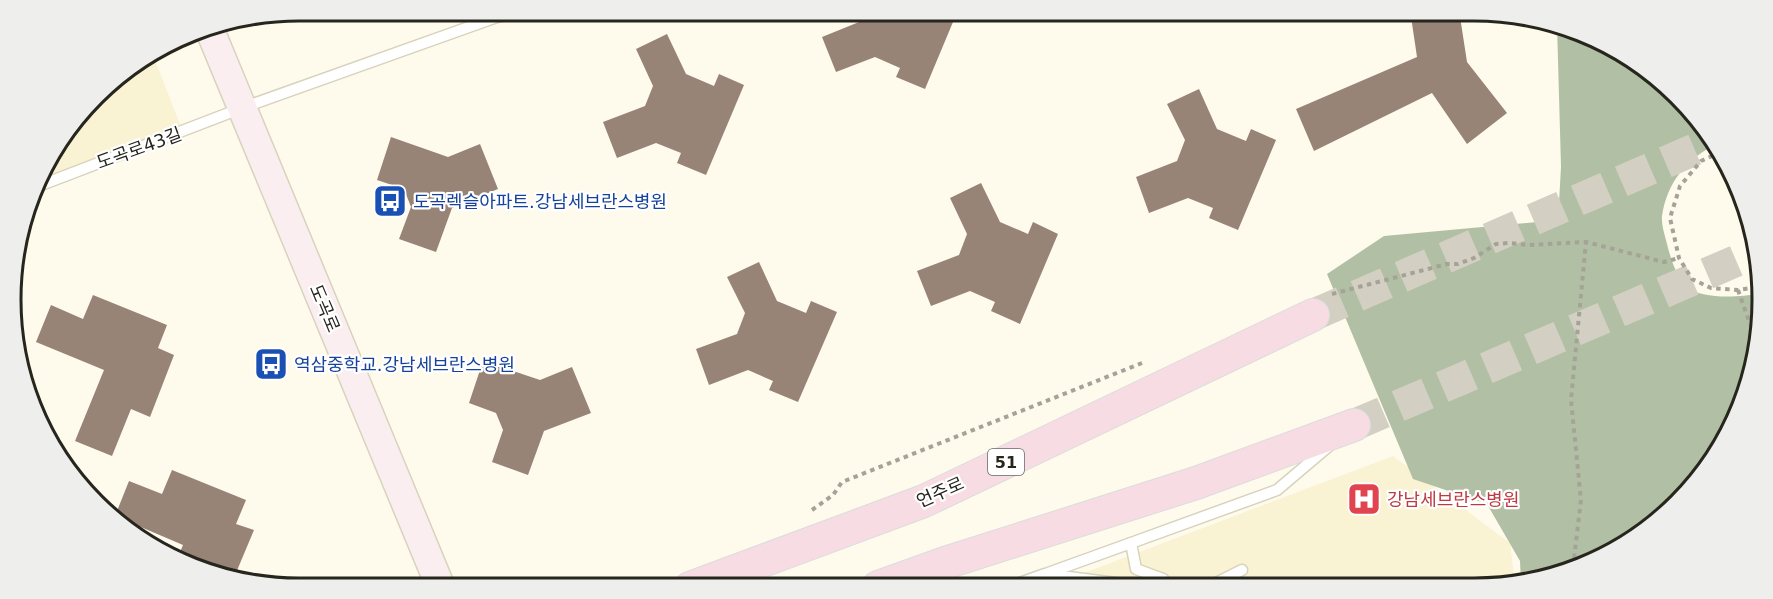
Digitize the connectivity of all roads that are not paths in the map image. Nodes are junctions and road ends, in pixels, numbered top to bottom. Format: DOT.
graph roads {
  1 [pos="486,21"];
  2 [pos="213,35"];
  3 [pos="242,108"];
  4 [pos="47,183"];
  5 [pos="1313,315"];
  6 [pos="1354,425"];
  7 [pos="1131,543"];
  8 [pos="1242,570"];
  9 [pos="1045,574"];
  10 [pos="1060,576"];
  11 [pos="437,578"];
  12 [pos="717,578"];
  13 [pos="903,578"];
  14 [pos="1034,578"];
  15 [pos="1076,578"];
  16 [pos="1159,578"];
  17 [pos="1226,578"];
  1 -- 3 [label="lane, 도곡로43길"];
  2 -- 3 [label="main road, 도곡로"];
  3 -- 4 [label="lane, 도곡로43길"];
  3 -- 11 [label="main road, 도곡로"];
  5 -- 12 [label="main road, 언주로 / 51"];
  6 -- 7 [label="lane"];
  6 -- 13 [label="main road"];
  7 -- 9 [label="lane"];
  7 -- 16 [label="lane"];
  8 -- 17 [label="lane"];
  9 -- 10 [label="lane"];
  9 -- 14 [label="lane"];
  10 -- 15 [label="lane"];
}
